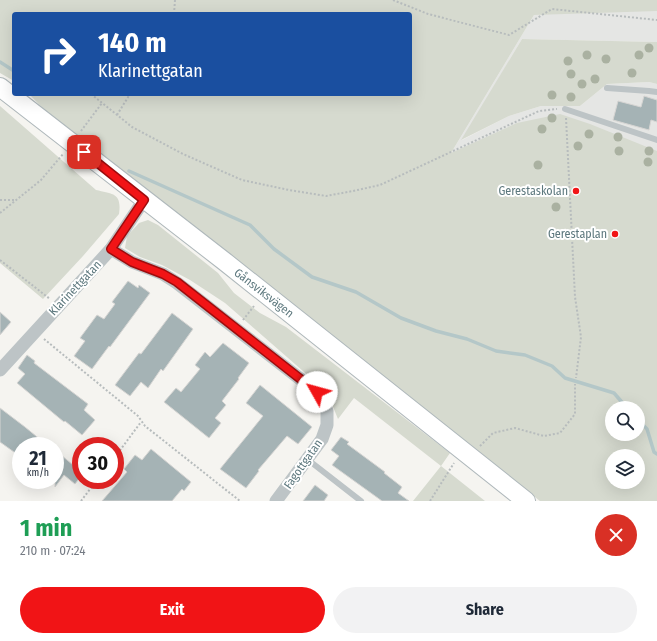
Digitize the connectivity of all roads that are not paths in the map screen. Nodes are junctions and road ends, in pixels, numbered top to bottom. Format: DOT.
graph roads {
  1 [pos="0,87"];
  2 [pos="607,88"];
  3 [pos="657,92"];
  4 [pos="565,110"];
  5 [pos="657,140"];
  6 [pos="144,200"];
  7 [pos="111,249"];
  8 [pos="0,370"];
  9 [pos="307,459"];
  10 [pos="276,501"];
  11 [pos="361,501"];
  12 [pos="526,501"];
  1 -- 6 [label="main road, Gånsviksvägen"];
  2 -- 3 [label="lane"];
  4 -- 5 [label="lane"];
  6 -- 7 [label="street, Klarinettgatan"];
  6 -- 12 [label="main road, Gånsviksvägen"];
  7 -- 8 [label="street, Klarinettgatan"];
  7 -- 9 [label="street, Fagottgatan"];
  9 -- 10 [label="street, Fagottgatan"];
  9 -- 11 [label="lane"];
}
